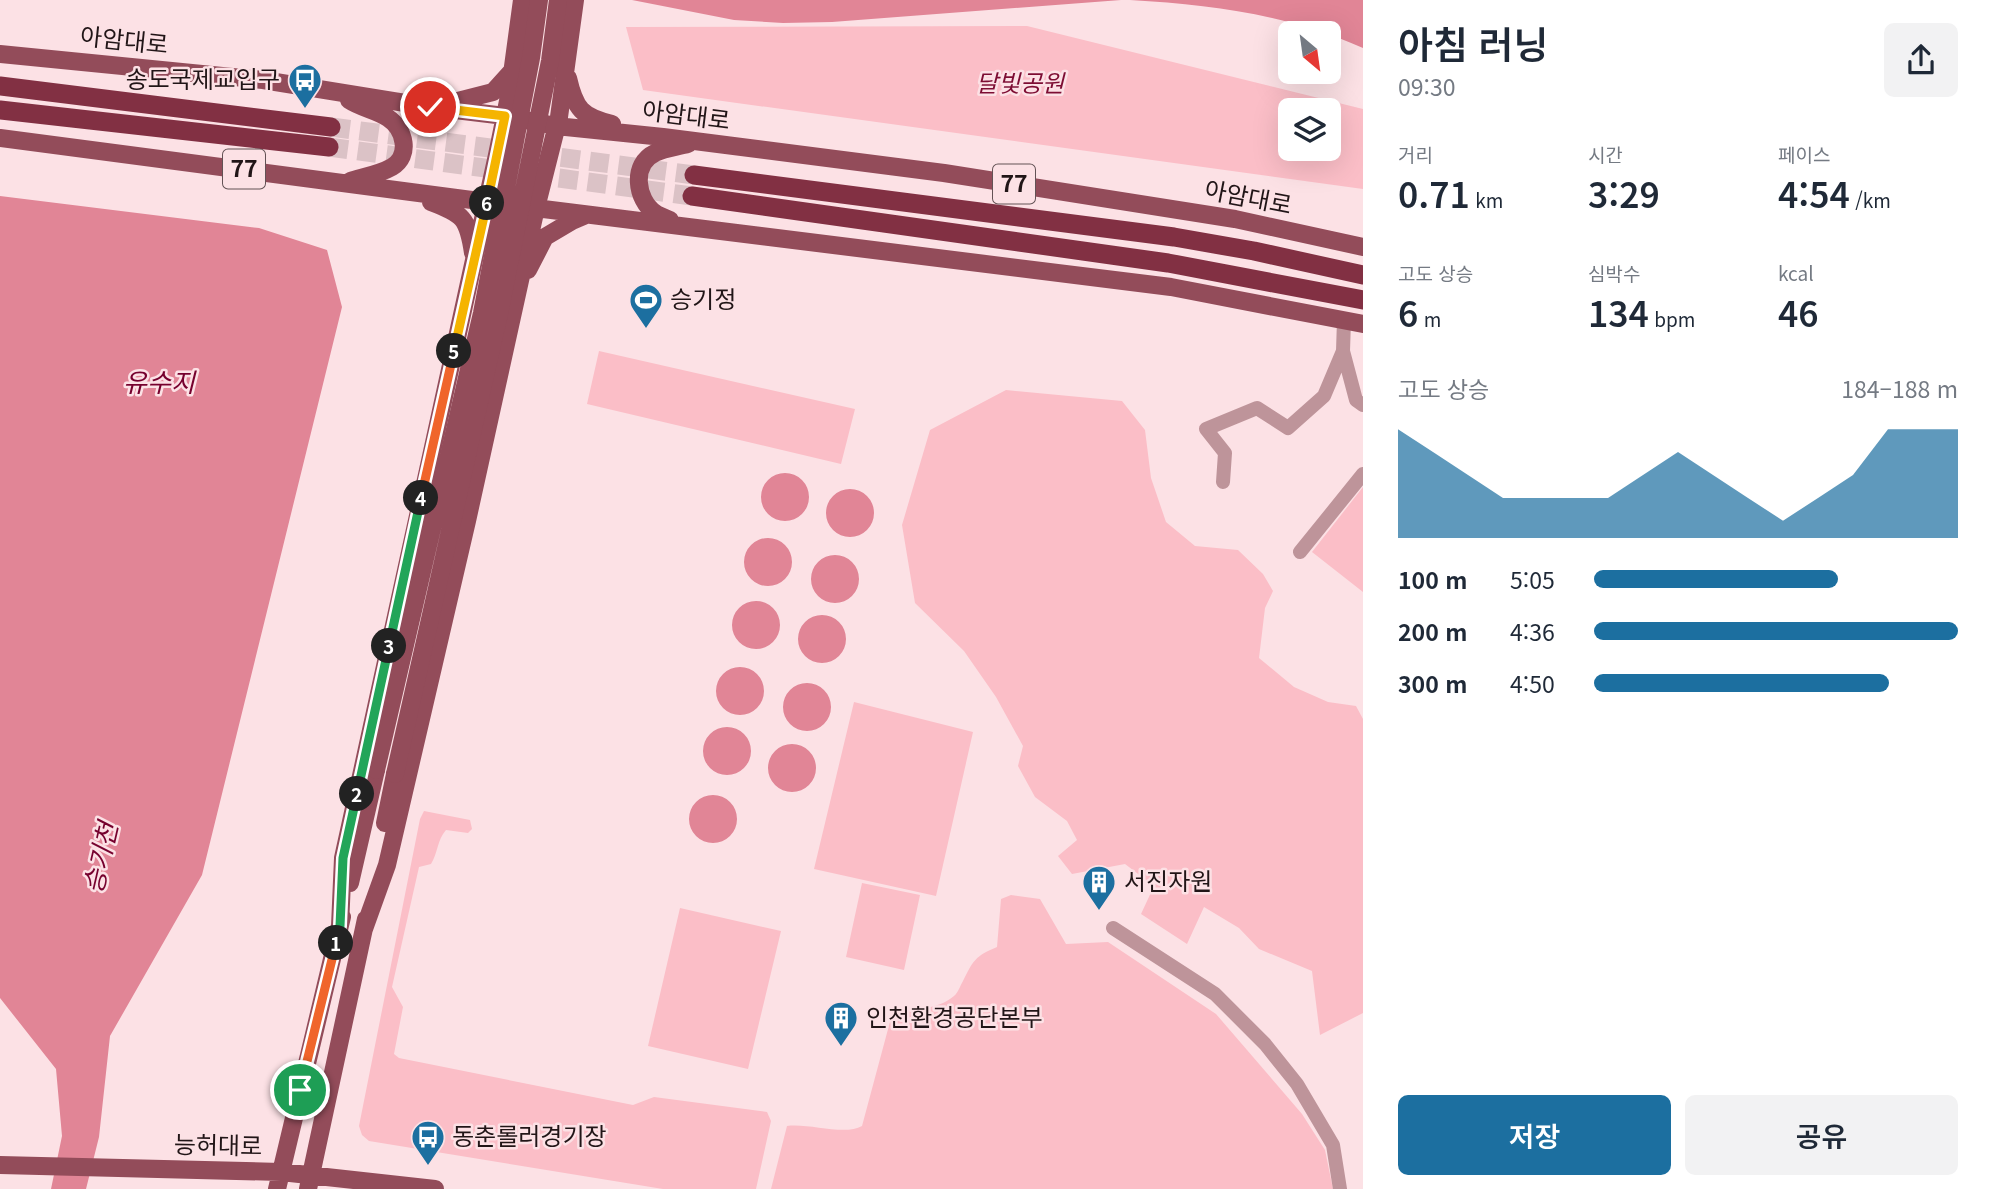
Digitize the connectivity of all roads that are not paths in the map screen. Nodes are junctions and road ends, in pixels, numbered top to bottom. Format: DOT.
graph roads {
  1 [pos="522,0"];
  2 [pos="539,0"];
  3 [pos="558,0"];
  4 [pos="575,0"];
  5 [pos="568,50"];
  6 [pos="0,54"];
  7 [pos="512,71"];
  8 [pos="0,86"];
  9 [pos="336,92"];
  10 [pos="430,107"];
  11 [pos="0,110"];
  12 [pos="505,116"];
  13 [pos="556,126"];
  14 [pos="663,137"];
  15 [pos="0,138"];
  16 [pos="698,142"];
  17 [pos="694,175"];
  18 [pos="344,183"];
  19 [pos="401,191"];
  20 [pos="692,196"];
  21 [pos="487,202"];
  22 [pos="536,208"];
  23 [pos="587,215"];
  24 [pos="686,227"];
  25 [pos="1363,247"];
  26 [pos="474,261"];
  27 [pos="1363,275"];
  28 [pos="519,285"];
  29 [pos="1363,300"];
  30 [pos="1344,320"];
  31 [pos="1363,324"];
  32 [pos="1343,351"];
  33 [pos="1363,405"];
  34 [pos="1363,474"];
  35 [pos="1223,482"];
  36 [pos="1300,552"];
  37 [pos="340,926"];
  38 [pos="1113,928"];
  39 [pos="364,929"];
  40 [pos="0,1165"];
  41 [pos="279,1180"];
  42 [pos="309,1182"];
  43 [pos="435,1189"];
  44 [pos="1340,1189"];
  1 -- 7 [label="main road"];
  2 -- 37 [label="main road, bridge"];
  3 -- 39 [label="main road, bridge"];
  4 -- 5 [label="main road"];
  5 -- 13 [label="main road"];
  5 -- 14 [label="main road"];
  6 -- 9 [label="main road, 아암대로 / 77"];
  7 -- 10 [label="main road"];
  7 -- 12 [label="main road"];
  8 -- 11 [label="highway"];
  9 -- 10 [label="main road, 아암대로 / 77"];
  9 -- 18 [label="main road"];
  10 -- 12 [label="main road, 아암대로 / 77"];
  12 -- 13 [label="main road, 아암대로 / 77"];
  12 -- 21 [label="main road"];
  13 -- 14 [label="main road, 아암대로 / 77"];
  13 -- 22 [label="main road"];
  14 -- 16 [label="main road, 아암대로 / 77"];
  15 -- 18 [label="main road, 77"];
  16 -- 24 [label="main road"];
  16 -- 25 [label="main road, 아암대로 / 77"];
  17 -- 27 [label="highway, 아암대로"];
  18 -- 19 [label="main road, 77"];
  19 -- 21 [label="main road, 77"];
  19 -- 26 [label="main road"];
  20 -- 29 [label="highway"];
  21 -- 22 [label="main road, 77"];
  21 -- 26 [label="main road"];
  22 -- 23 [label="main road, 77"];
  22 -- 28 [label="main road"];
  23 -- 24 [label="main road, 77"];
  23 -- 28 [label="main road"];
  24 -- 30 [label="main road, 77"];
  26 -- 37 [label="main road"];
  28 -- 39 [label="main road"];
  30 -- 31 [label="main road, 77"];
  30 -- 32 [label="street"];
  32 -- 33 [label="street"];
  32 -- 35 [label="street"];
  34 -- 36 [label="street"];
  37 -- 41 [label="main road"];
  38 -- 44 [label="street"];
  39 -- 42 [label="main road"];
  40 -- 41 [label="main road, 능허대로"];
  41 -- 42 [label="main road, 능허대로"];
  42 -- 43 [label="main road, 능허대로"];
}
